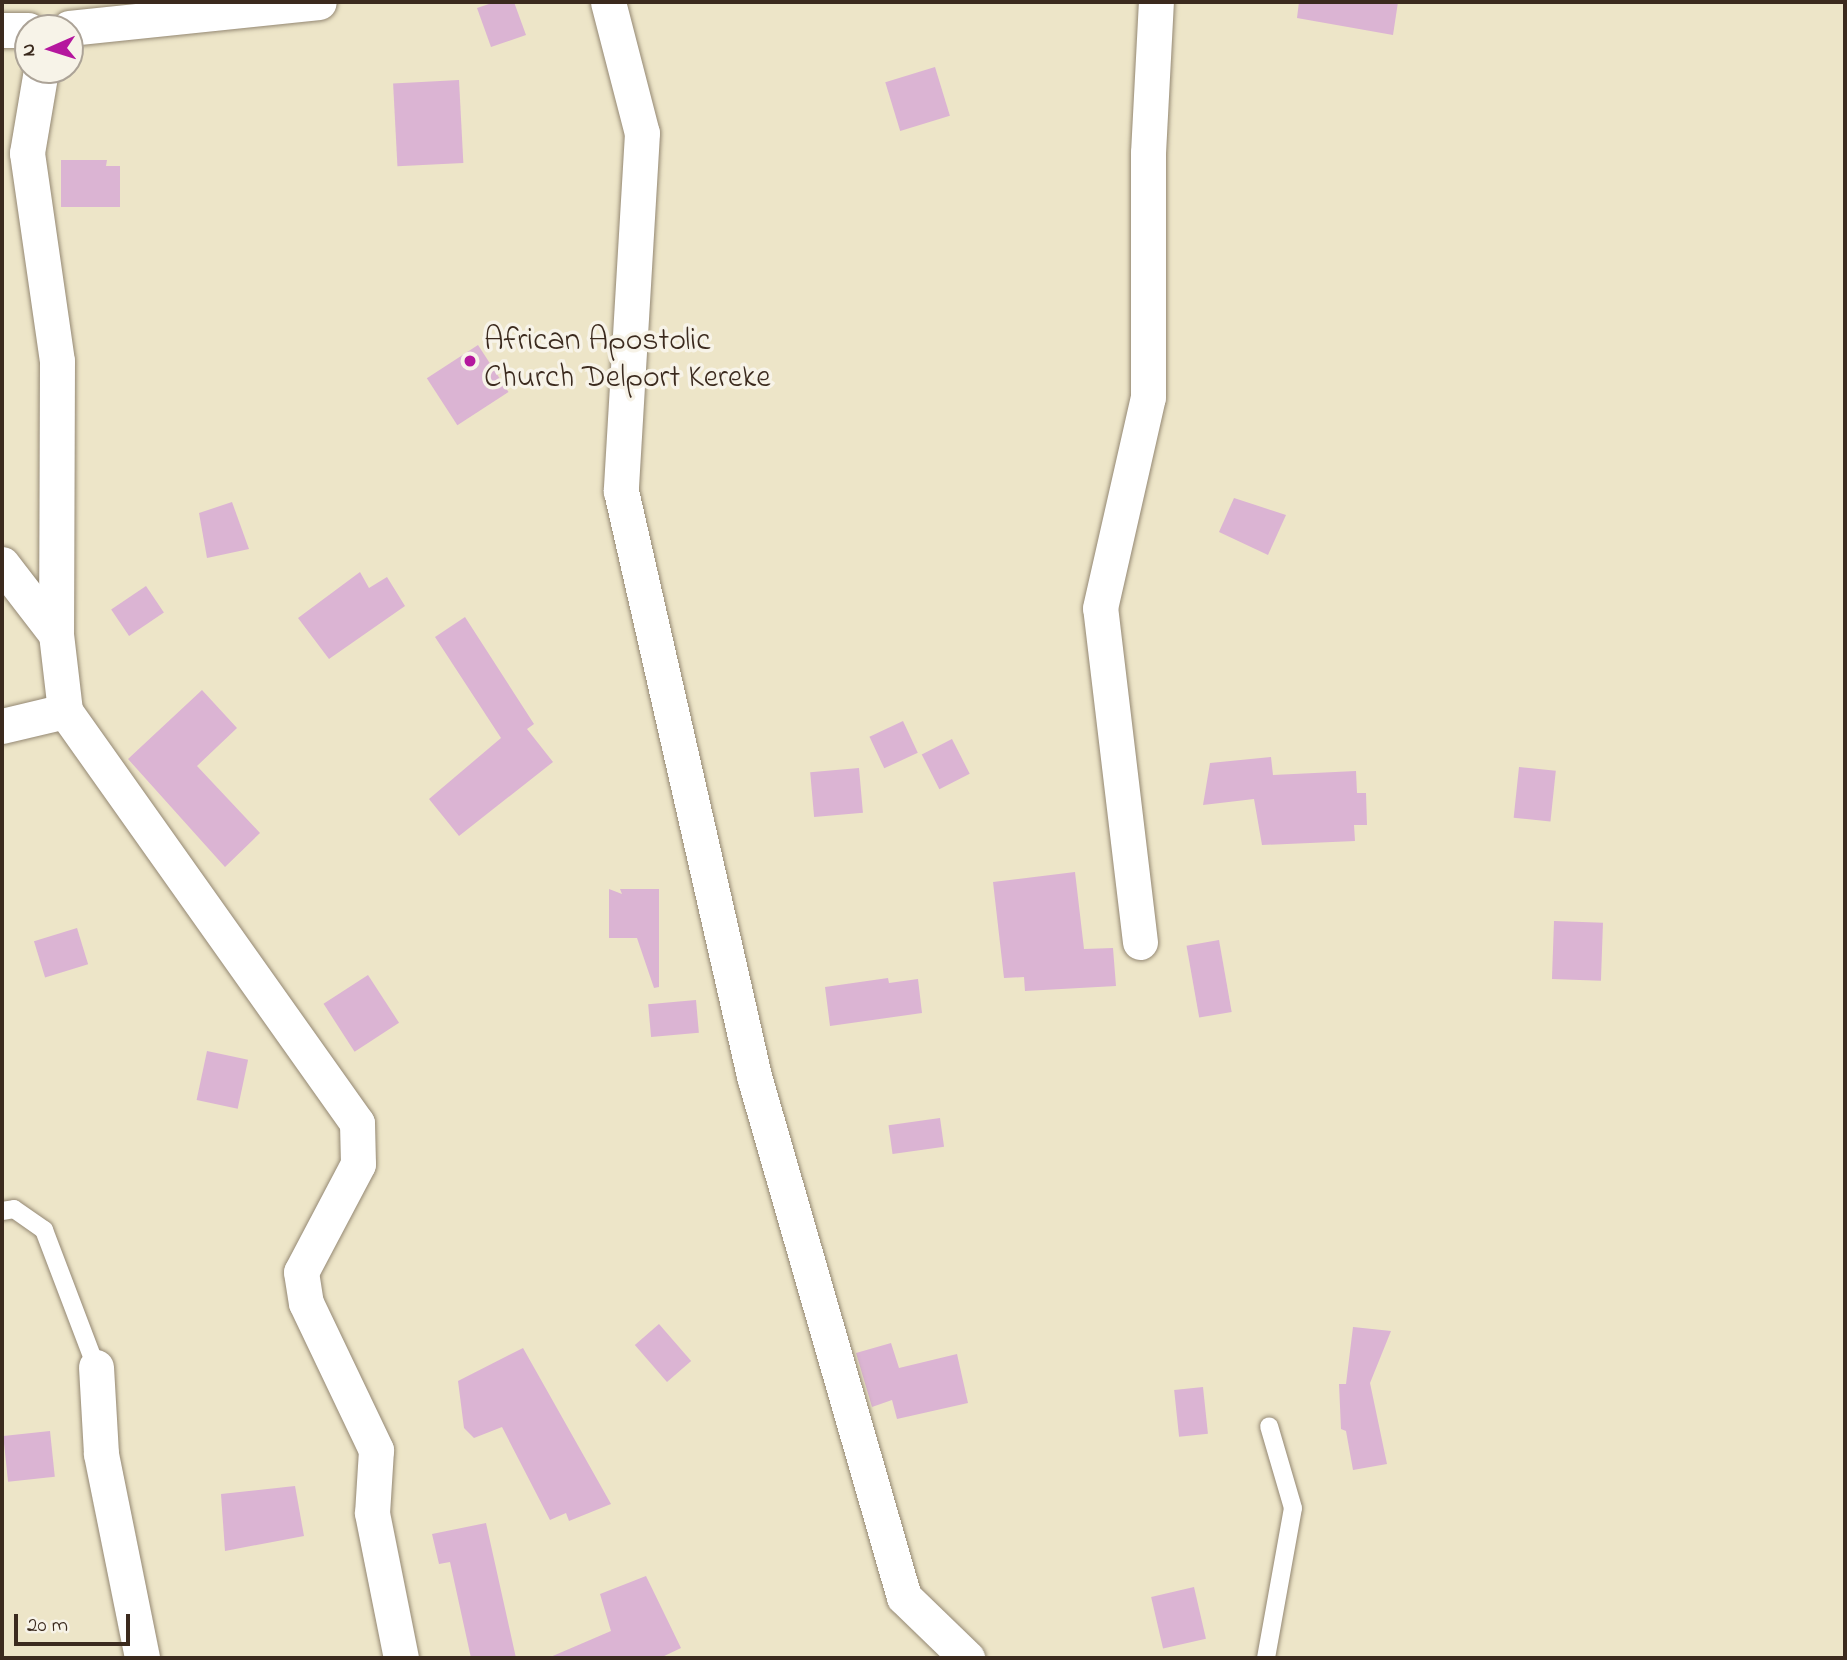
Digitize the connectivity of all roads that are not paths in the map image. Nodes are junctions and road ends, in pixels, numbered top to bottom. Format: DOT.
graph roads {
  1 [pos="319,2"];
  2 [pos="608,2"];
  3 [pos="1156,2"];
  4 [pos="84,26"];
  5 [pos="39,84"];
  6 [pos="2,564"];
  7 [pos="56,634"];
  8 [pos="65,711"];
  9 [pos="2,726"];
  10 [pos="1140,942"];
  11 [pos="2,1211"];
  12 [pos="96,1367"];
  13 [pos="1269,1426"];
  14 [pos="142,1658"];
  15 [pos="401,1658"];
  16 [pos="967,1658"];
  17 [pos="1266,1658"];
  1 -- 4 [label="street"];
  2 -- 16 [label="street"];
  3 -- 10 [label="street"];
  5 -- 7 [label="street"];
  6 -- 7 [label="street"];
  7 -- 8 [label="street"];
  8 -- 9 [label="street"];
  8 -- 15 [label="street"];
  11 -- 12 [label="lane"];
  12 -- 14 [label="street"];
  13 -- 17 [label="lane"];
}
